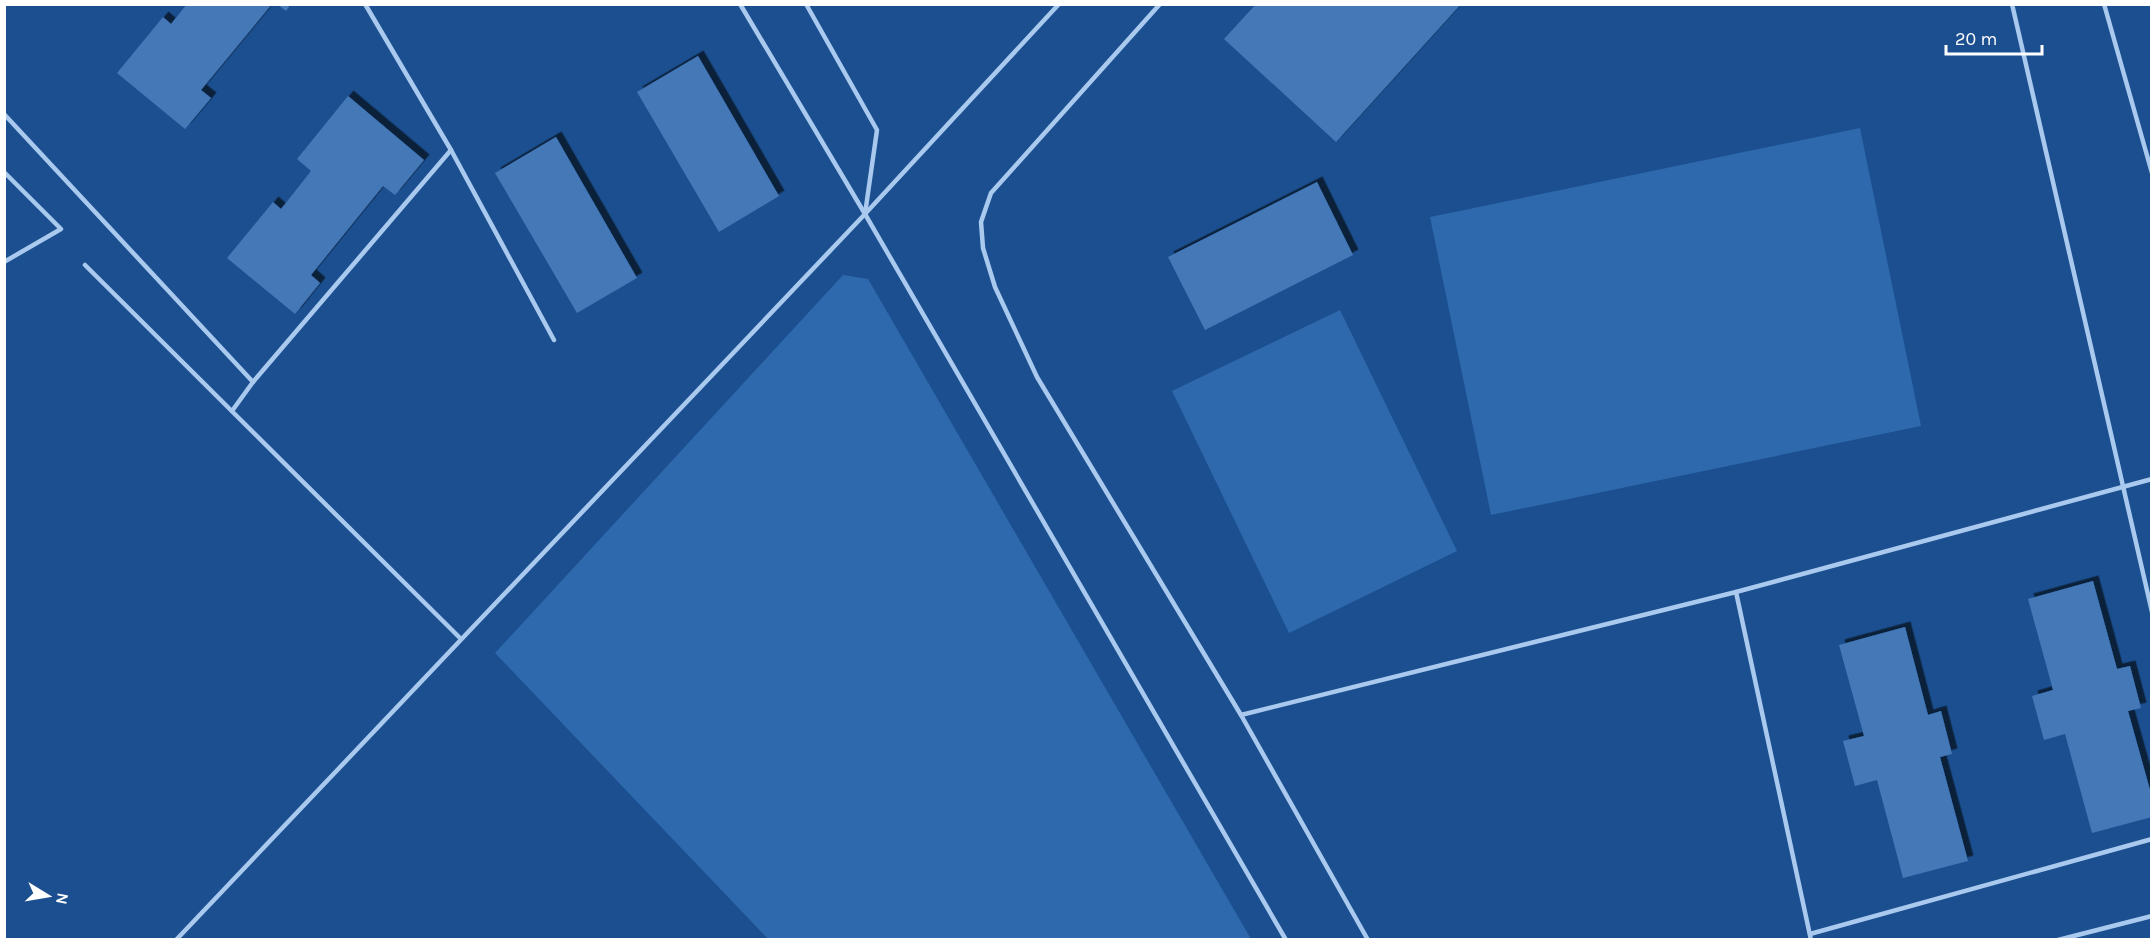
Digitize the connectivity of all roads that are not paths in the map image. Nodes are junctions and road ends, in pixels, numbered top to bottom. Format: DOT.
graph roads {
  1 [pos="365,4"];
  2 [pos="740,4"];
  3 [pos="806,4"];
  4 [pos="1059,4"];
  5 [pos="1160,4"];
  6 [pos="2012,4"];
  7 [pos="2104,4"];
  8 [pos="4,114"];
  9 [pos="451,150"];
  10 [pos="4,172"];
  11 [pos="2151,173"];
  12 [pos="865,214"];
  13 [pos="4,262"];
  14 [pos="85,265"];
  15 [pos="554,340"];
  16 [pos="253,382"];
  17 [pos="232,411"];
  18 [pos="2151,479"];
  19 [pos="2122,487"];
  20 [pos="1736,592"];
  21 [pos="2151,612"];
  22 [pos="461,639"];
  23 [pos="1240,715"];
  24 [pos="2151,839"];
  25 [pos="2151,916"];
  26 [pos="1810,937"];
  27 [pos="176,939"];
  28 [pos="1286,939"];
  29 [pos="1368,939"];
  30 [pos="2058,939"];
  1 -- 9 [label="lane"];
  2 -- 12 [label="lane"];
  3 -- 12 [label="lane"];
  4 -- 12 [label="lane"];
  5 -- 23 [label="lane"];
  6 -- 19 [label="lane"];
  7 -- 11 [label="lane"];
  8 -- 16 [label="lane"];
  9 -- 15 [label="lane"];
  9 -- 16 [label="lane"];
  10 -- 13 [label="lane"];
  12 -- 22 [label="lane"];
  12 -- 28 [label="lane"];
  14 -- 17 [label="lane"];
  16 -- 17 [label="lane"];
  17 -- 22 [label="lane"];
  18 -- 19 [label="lane"];
  19 -- 20 [label="lane"];
  19 -- 21 [label="lane"];
  20 -- 23 [label="lane"];
  20 -- 26 [label="lane"];
  22 -- 27 [label="lane"];
  23 -- 29 [label="lane"];
  24 -- 26 [label="lane"];
  25 -- 30 [label="lane"];
}
